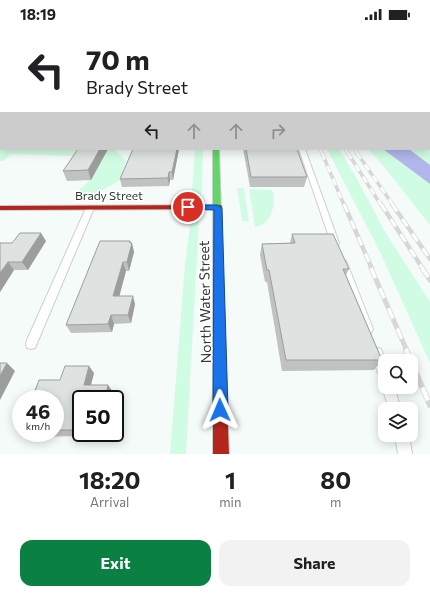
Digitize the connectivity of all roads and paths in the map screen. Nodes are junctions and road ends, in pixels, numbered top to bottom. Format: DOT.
graph roads {
  1 [pos="216,150"];
  2 [pos="302,150"];
  3 [pos="0,208"];
  4 [pos="90,208"];
  5 [pos="218,208"];
  6 [pos="31,344"];
  7 [pos="378,357"];
  8 [pos="403,442"];
  9 [pos="221,454"];
  10 [pos="406,454"];
  1 -- 5 [label="main road, North Water Street"];
  2 -- 7 [label="lane"];
  3 -- 4 [label="main road, Brady Street"];
  4 -- 5 [label="main road, Brady Street"];
  4 -- 6 [label="lane"];
  5 -- 9 [label="main road, North Water Street"];
  8 -- 10 [label="lane"];
}
